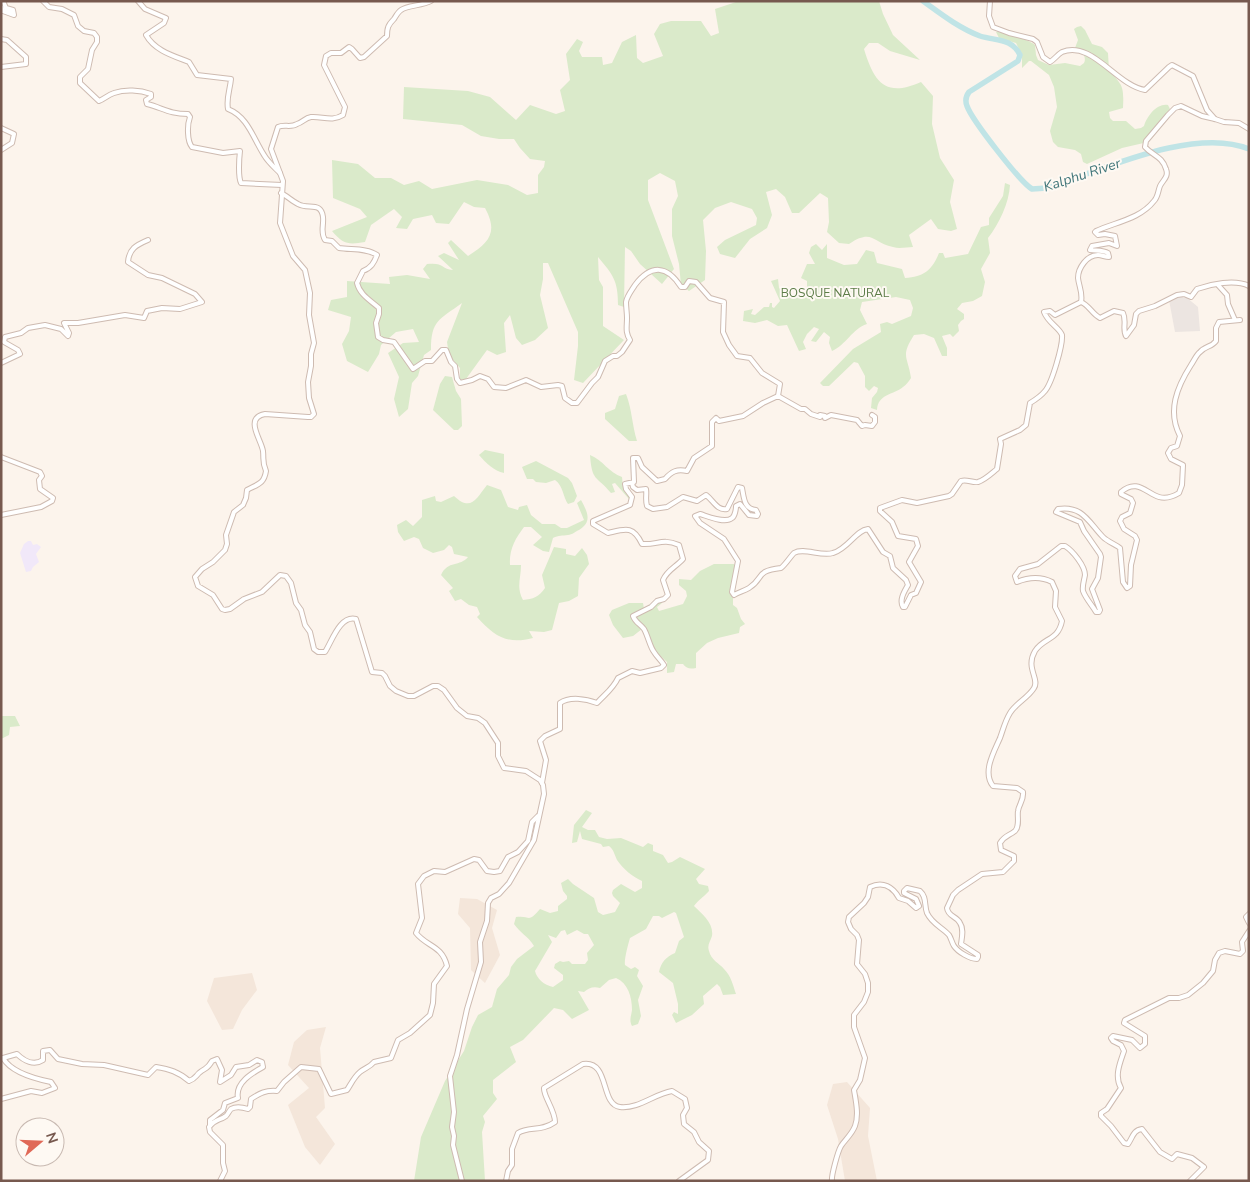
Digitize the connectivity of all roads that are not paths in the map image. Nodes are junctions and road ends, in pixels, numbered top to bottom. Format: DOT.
graph roads {
  1 [pos="3,1"];
  2 [pos="43,1"];
  3 [pos="138,1"];
  4 [pos="431,1"];
  5 [pos="990,1"];
  6 [pos="1,7"];
  7 [pos="1,39"];
  8 [pos="1,67"];
  9 [pos="1215,119"];
  10 [pos="1,128"];
  11 [pos="1249,130"];
  12 [pos="1,150"];
  13 [pos="282,175"];
  14 [pos="282,185"];
  15 [pos="281,193"];
  16 [pos="148,240"];
  17 [pos="1218,285"];
  18 [pos="1249,286"];
  19 [pos="1081,302"];
  20 [pos="1,363"];
  21 [pos="778,396"];
  22 [pos="872,415"];
  23 [pos="1,457"];
  24 [pos="632,483"];
  25 [pos="1,515"];
  26 [pos="543,785"];
  27 [pos="539,814"];
  28 [pos="1249,914"];
  29 [pos="1249,923"];
  30 [pos="1249,931"];
  31 [pos="1,1099"];
  32 [pos="210,1125"];
  33 [pos="220,1181"];
  34 [pos="462,1181"];
  35 [pos="506,1181"];
  36 [pos="679,1181"];
  37 [pos="832,1181"];
  38 [pos="1190,1181"];
  1 -- 6 [label="street"];
  2 -- 14 [label="street"];
  3 -- 13 [label="street"];
  4 -- 13 [label="street"];
  5 -- 9 [label="street"];
  7 -- 8 [label="street"];
  9 -- 11 [label="street"];
  9 -- 19 [label="street"];
  10 -- 12 [label="street"];
  13 -- 14 [label="street"];
  14 -- 15 [label="street"];
  15 -- 21 [label="street"];
  15 -- 26 [label="street"];
  16 -- 20 [label="street"];
  17 -- 18 [label="street"];
  17 -- 19 [label="street"];
  17 -- 37 [label="street"];
  19 -- 24 [label="street"];
  21 -- 22 [label="street"];
  21 -- 24 [label="street"];
  23 -- 25 [label="street"];
  24 -- 26 [label="street"];
  26 -- 27 [label="street"];
  27 -- 32 [label="street"];
  27 -- 34 [label="street"];
  28 -- 29 [label="street"];
  30 -- 38 [label="street"];
  31 -- 32 [label="street"];
  32 -- 33 [label="street"];
  35 -- 36 [label="street"];
}
